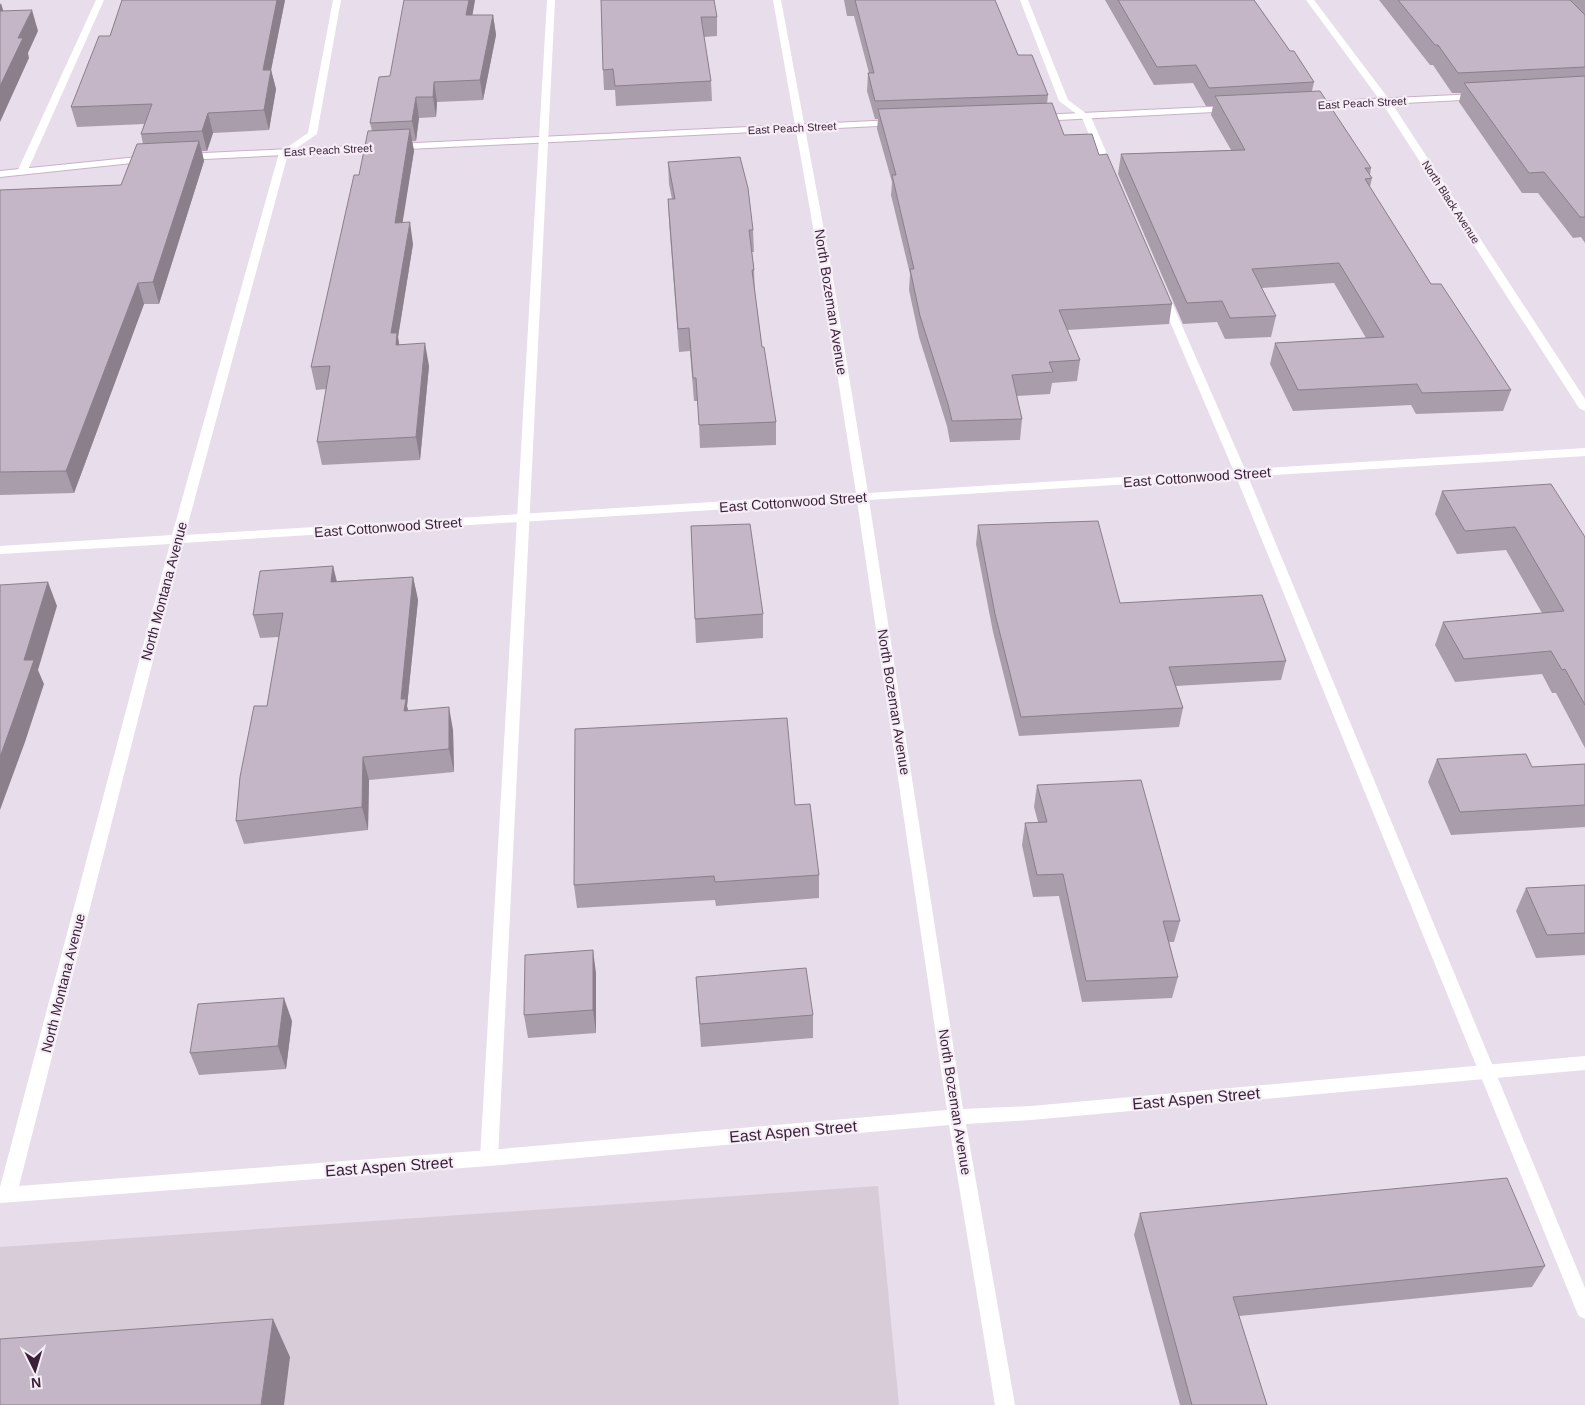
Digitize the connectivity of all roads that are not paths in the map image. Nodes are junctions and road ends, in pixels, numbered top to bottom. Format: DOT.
graph roads {
  1 [pos="100,0"];
  2 [pos="337,0"];
  3 [pos="551,0"];
  4 [pos="777,0"];
  5 [pos="1024,0"];
  6 [pos="1310,0"];
  7 [pos="1485,96"];
  8 [pos="1386,102"];
  9 [pos="1306,105"];
  10 [pos="1236,109"];
  11 [pos="1086,116"];
  12 [pos="1028,119"];
  13 [pos="901,123"];
  14 [pos="802,128"];
  15 [pos="545,140"];
  16 [pos="284,152"];
  17 [pos="174,157"];
  18 [pos="155,158"];
  19 [pos="22,172"];
  20 [pos="0,174"];
  21 [pos="1114,181"];
  22 [pos="1158,281"];
  23 [pos="1585,408"];
  24 [pos="1585,452"];
  25 [pos="1241,474"];
  26 [pos="863,498"];
  27 [pos="524,519"];
  28 [pos="177,540"];
  29 [pos="0,550"];
  30 [pos="1585,1062"];
  31 [pos="1487,1071"];
  32 [pos="956,1117"];
  33 [pos="489,1158"];
  34 [pos="4,1195"];
  35 [pos="1585,1310"];
  36 [pos="1006,1405"];
  1 -- 19 [label="street"];
  2 -- 16 [label="street"];
  3 -- 15 [label="street"];
  4 -- 14 [label="street, North Bozeman Avenue"];
  5 -- 11 [label="street"];
  6 -- 8 [label="street, North Black Avenue"];
  7 -- 8 [label="street, East Peach Street"];
  8 -- 9 [label="street, East Peach Street"];
  8 -- 23 [label="street, North Black Avenue"];
  10 -- 11 [label="street"];
  11 -- 12 [label="street"];
  11 -- 21 [label="street"];
  13 -- 14 [label="street, East Peach Street"];
  14 -- 15 [label="street, East Peach Street"];
  14 -- 26 [label="street, North Bozeman Avenue"];
  15 -- 16 [label="street, East Peach Street"];
  15 -- 27 [label="street"];
  16 -- 17 [label="street, East Peach Street"];
  16 -- 28 [label="street, North Montana Avenue"];
  18 -- 19 [label="street"];
  19 -- 20 [label="street"];
  22 -- 25 [label="street"];
  24 -- 25 [label="street, East Cottonwood Street"];
  25 -- 26 [label="street, East Cottonwood Street"];
  25 -- 31 [label="street"];
  26 -- 27 [label="street, East Cottonwood Street"];
  26 -- 32 [label="street, North Bozeman Avenue"];
  27 -- 28 [label="street, East Cottonwood Street"];
  27 -- 33 [label="street"];
  28 -- 29 [label="street, East Cottonwood Street"];
  28 -- 34 [label="street, North Montana Avenue"];
  30 -- 31 [label="street, East Aspen Street"];
  31 -- 32 [label="street, East Aspen Street"];
  31 -- 35 [label="street"];
  32 -- 33 [label="street, East Aspen Street"];
  32 -- 36 [label="street, North Bozeman Avenue"];
  33 -- 34 [label="street, East Aspen Street"];
}
